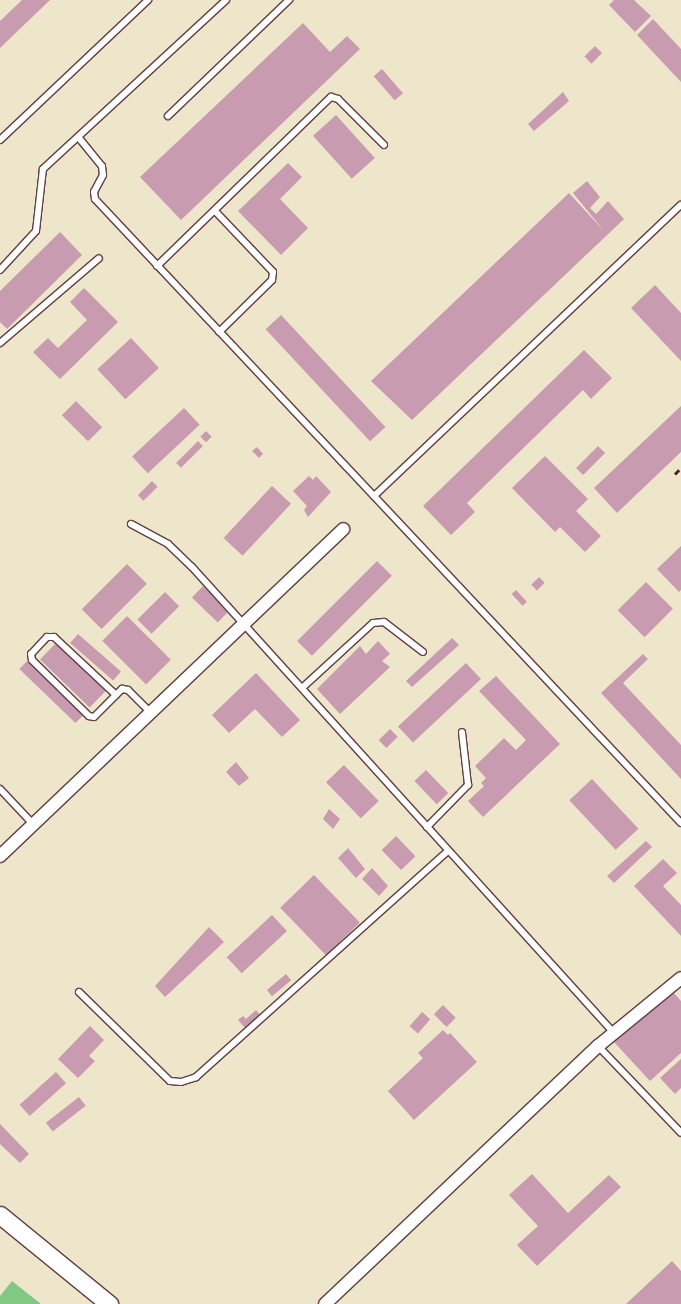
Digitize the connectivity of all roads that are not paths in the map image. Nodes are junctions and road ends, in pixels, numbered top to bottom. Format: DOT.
graph roads {
  1 [pos="148,0"];
  2 [pos="226,0"];
  3 [pos="289,0"];
  4 [pos="168,116"];
  5 [pos="79,138"];
  6 [pos="0,140"];
  7 [pos="384,145"];
  8 [pos="681,205"];
  9 [pos="216,211"];
  10 [pos="99,258"];
  11 [pos="157,266"];
  12 [pos="0,270"];
  13 [pos="219,332"];
  14 [pos="0,342"];
  15 [pos="374,496"];
  16 [pos="131,524"];
  17 [pos="343,529"];
  18 [pos="243,623"];
  19 [pos="423,652"];
  20 [pos="302,688"];
  21 [pos="116,695"];
  22 [pos="150,712"];
  23 [pos="462,732"];
  24 [pos="0,789"];
  25 [pos="681,823"];
  26 [pos="33,824"];
  27 [pos="427,827"];
  28 [pos="448,851"];
  29 [pos="0,856"];
  30 [pos="681,978"];
  31 [pos="79,992"];
  32 [pos="614,1033"];
  33 [pos="598,1046"];
  34 [pos="681,1122"];
  35 [pos="675,1127"];
  36 [pos="681,1133"];
  37 [pos="0,1215"];
  38 [pos="109,1304"];
  39 [pos="325,1304"];
  1 -- 6 [label="lane"];
  2 -- 5 [label="lane"];
  3 -- 4 [label="lane"];
  5 -- 11 [label="lane"];
  5 -- 12 [label="lane"];
  7 -- 9 [label="lane"];
  8 -- 15 [label="lane"];
  9 -- 11 [label="lane"];
  9 -- 13 [label="lane"];
  10 -- 14 [label="lane"];
  11 -- 13 [label="lane"];
  13 -- 15 [label="lane"];
  15 -- 25 [label="lane"];
  16 -- 18 [label="lane"];
  17 -- 18 [label="street"];
  18 -- 20 [label="lane"];
  18 -- 22 [label="street"];
  19 -- 20 [label="lane"];
  20 -- 27 [label="lane"];
  21 -- 21 [label="lane"];
  21 -- 22 [label="lane"];
  22 -- 26 [label="street"];
  23 -- 27 [label="lane"];
  24 -- 26 [label="lane"];
  26 -- 29 [label="street"];
  27 -- 28 [label="lane"];
  28 -- 31 [label="lane"];
  28 -- 32 [label="lane"];
  30 -- 32 [label="street"];
  32 -- 33 [label="street"];
  33 -- 35 [label="lane"];
  33 -- 39 [label="street"];
  34 -- 35 [label="lane"];
  35 -- 36 [label="lane"];
  37 -- 38 [label="street"];
}
